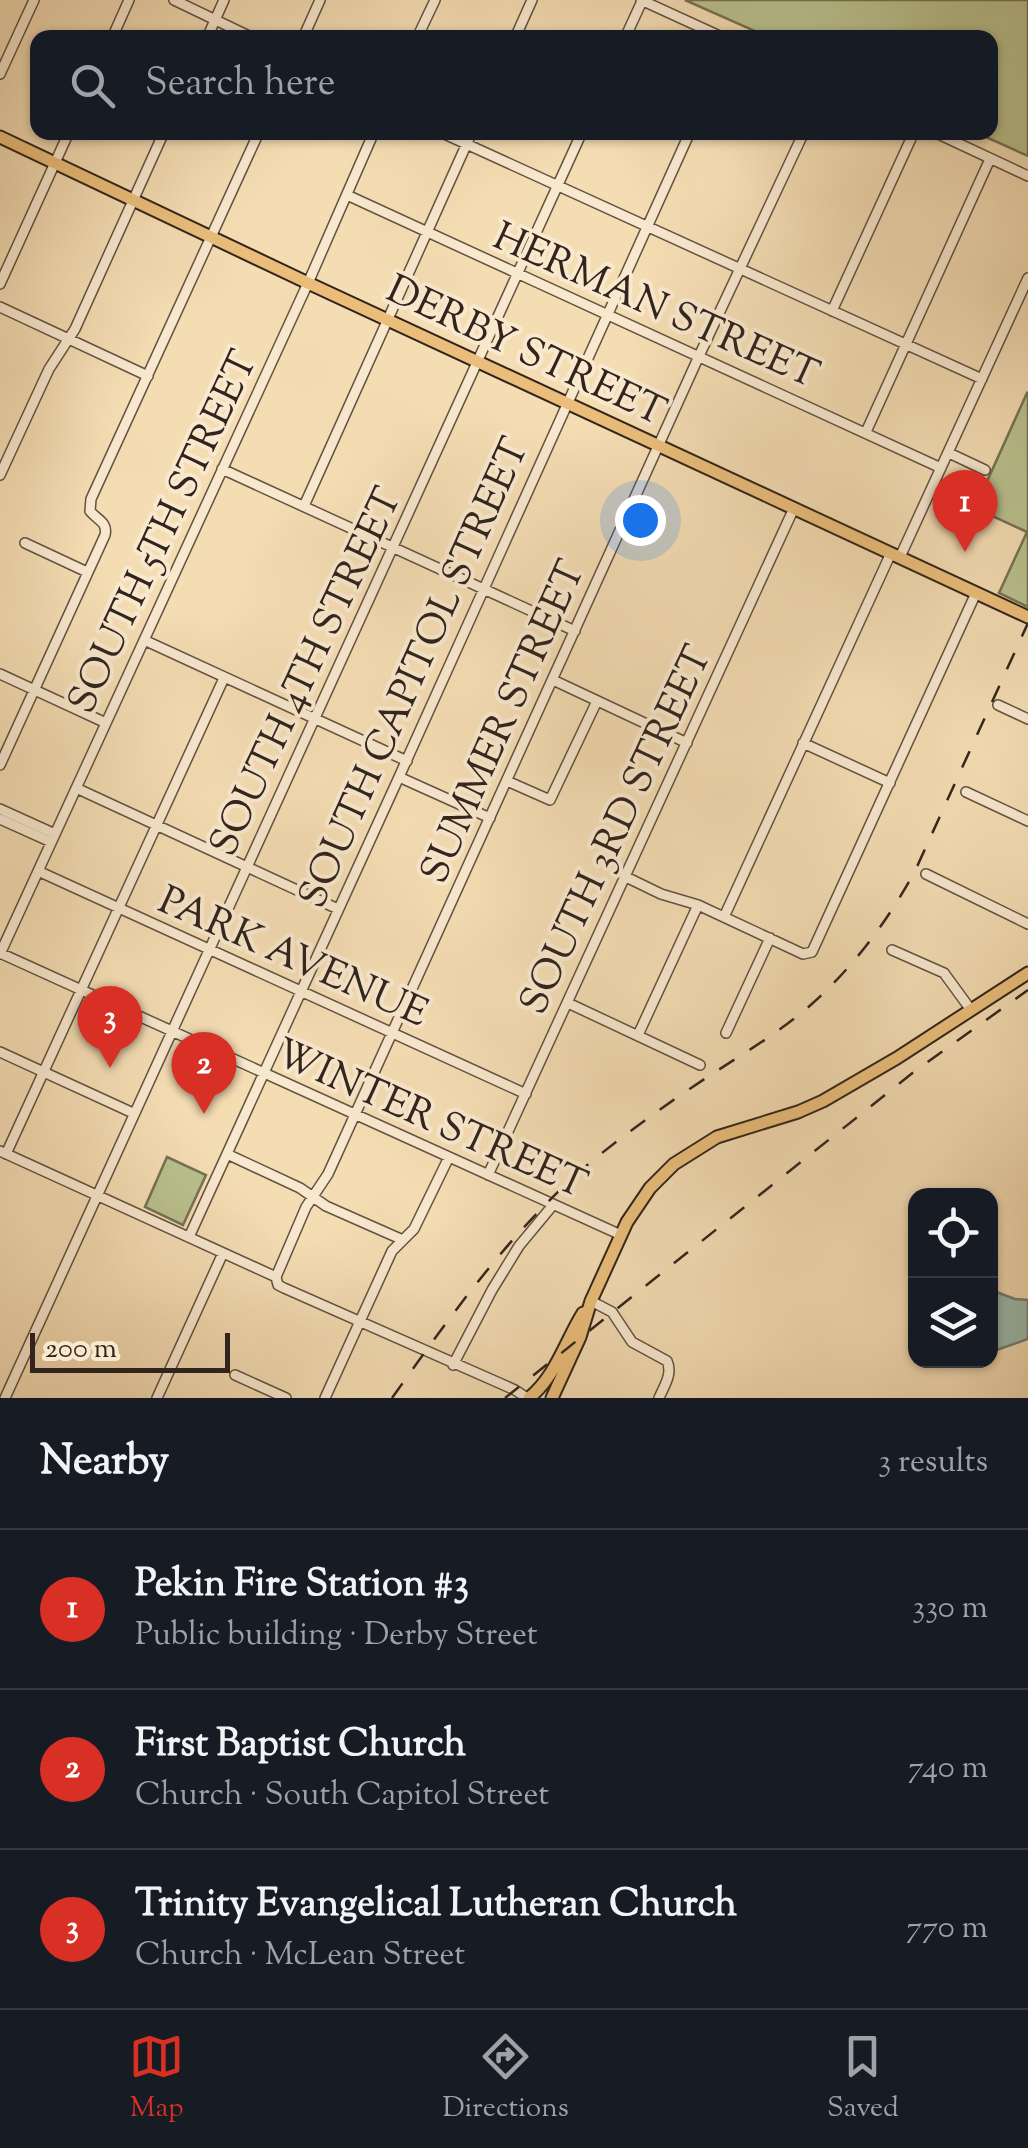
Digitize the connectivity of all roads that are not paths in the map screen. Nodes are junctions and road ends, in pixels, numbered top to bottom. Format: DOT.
graph roads {
  1 [pos="34,0"];
  2 [pos="129,0"];
  3 [pos="174,0"];
  4 [pos="224,0"];
  5 [pos="320,0"];
  6 [pos="434,0"];
  7 [pos="532,0"];
  8 [pos="641,0"];
  9 [pos="216,20"];
  10 [pos="116,30"];
  11 [pos="211,30"];
  12 [pos="237,30"];
  13 [pos="307,30"];
  14 [pos="421,30"];
  15 [pos="519,30"];
  16 [pos="628,30"];
  17 [pos="707,30"];
  18 [pos="0,74"];
  19 [pos="0,137"];
  20 [pos="65,140"];
  21 [pos="160,140"];
  22 [pos="255,140"];
  23 [pos="371,140"];
  24 [pos="457,140"];
  25 [pos="469,140"];
  26 [pos="578,140"];
  27 [pos="686,140"];
  28 [pos="800,140"];
  29 [pos="910,140"];
  30 [pos="951,140"];
  31 [pos="467,145"];
  32 [pos="990,159"];
  33 [pos="55,163"];
  34 [pos="1028,176"];
  35 [pos="557,186"];
  36 [pos="347,195"];
  37 [pos="133,200"];
  38 [pos="647,228"];
  39 [pos="428,232"];
  40 [pos="211,238"];
  41 [pos="741,268"];
  42 [pos="517,274"];
  43 [pos="1028,278"];
  44 [pos="0,284"];
  45 [pos="308,284"];
  46 [pos="0,307"];
  47 [pos="832,311"];
  48 [pos="608,315"];
  49 [pos="388,321"];
  50 [pos="68,339"];
  51 [pos="906,344"];
  52 [pos="700,356"];
  53 [pos="478,362"];
  54 [pos="148,376"];
  55 [pos="982,379"];
  56 [pos="567,404"];
  57 [pos="866,432"];
  58 [pos="660,446"];
  59 [pos="948,453"];
  60 [pos="222,468"];
  61 [pos="941,468"];
  62 [pos="985,470"];
  63 [pos="0,475"];
  64 [pos="304,506"];
  65 [pos="794,508"];
  66 [pos="25,543"];
  67 [pos="394,548"];
  68 [pos="896,555"];
  69 [pos="88,572"];
  70 [pos="484,589"];
  71 [pos="976,593"];
  72 [pos="1028,617"];
  73 [pos="575,631"];
  74 [pos="144,640"];
  75 [pos="0,674"];
  76 [pos="224,678"];
  77 [pos="552,680"];
  78 [pos="34,690"];
  79 [pos="597,701"];
  80 [pos="998,704"];
  81 [pos="1028,719"];
  82 [pos="314,720"];
  83 [pos="106,723"];
  84 [pos="687,742"];
  85 [pos="803,743"];
  86 [pos="406,761"];
  87 [pos="0,765"];
  88 [pos="400,777"];
  89 [pos="507,781"];
  90 [pos="890,782"];
  91 [pos="76,788"];
  92 [pos="966,792"];
  93 [pos="0,808"];
  94 [pos="0,818"];
  95 [pos="490,818"];
  96 [pos="1028,821"];
  97 [pos="156,825"];
  98 [pos="53,838"];
  99 [pos="248,868"];
  100 [pos="38,871"];
  101 [pos="926,874"];
  102 [pos="626,877"];
  103 [pos="698,905"];
  104 [pos="119,908"];
  105 [pos="338,908"];
  106 [pos="724,917"];
  107 [pos="1028,924"];
  108 [pos="770,938"];
  109 [pos="210,949"];
  110 [pos="892,950"];
  111 [pos="0,954"];
  112 [pos="1028,973"];
  113 [pos="82,990"];
  114 [pos="301,990"];
  115 [pos="568,1003"];
  116 [pos="971,1010"];
  117 [pos="171,1032"];
  118 [pos="392,1032"];
  119 [pos="726,1033"];
  120 [pos="638,1034"];
  121 [pos="0,1052"];
  122 [pos="700,1065"];
  123 [pos="44,1072"];
  124 [pos="264,1074"];
  125 [pos="526,1094"];
  126 [pos="133,1114"];
  127 [pos="355,1115"];
  128 [pos="3,1152"];
  129 [pos="227,1154"];
  130 [pos="449,1158"];
  131 [pos="488,1175"];
  132 [pos="97,1196"];
  133 [pos="314,1197"];
  134 [pos="554,1205"];
  135 [pos="621,1235"];
  136 [pos="189,1237"];
  137 [pos="403,1240"];
  138 [pos="223,1253"];
  139 [pos="276,1277"];
  140 [pos="591,1301"];
  141 [pos="360,1322"];
  142 [pos="453,1365"];
  143 [pos="235,1375"];
  144 [pos="495,1384"];
  145 [pos="4,1398"];
  146 [pos="157,1398"];
  147 [pos="286,1398"];
  148 [pos="325,1398"];
  149 [pos="512,1398"];
  150 [pos="528,1398"];
  151 [pos="552,1398"];
  152 [pos="658,1398"];
  1 -- 18 [label="street"];
  2 -- 10 [label="street"];
  3 -- 9 [label="street"];
  4 -- 9 [label="street"];
  5 -- 13 [label="street"];
  6 -- 14 [label="street"];
  7 -- 15 [label="street"];
  8 -- 16 [label="street"];
  8 -- 17 [label="street"];
  9 -- 11 [label="street"];
  9 -- 12 [label="street"];
  19 -- 33 [label="main road, DERBY STREET"];
  20 -- 33 [label="street"];
  21 -- 37 [label="street"];
  22 -- 40 [label="street"];
  23 -- 36 [label="street, SOUTH 5TH STREET"];
  24 -- 31 [label="street"];
  25 -- 31 [label="street"];
  26 -- 35 [label="street, SOUTH 4TH STREET"];
  27 -- 38 [label="street, SOUTH CAPITOL STREET"];
  28 -- 41 [label="street, SUMMER STREET"];
  29 -- 47 [label="street"];
  30 -- 32 [label="street"];
  31 -- 35 [label="street"];
  31 -- 39 [label="street"];
  32 -- 34 [label="street"];
  32 -- 51 [label="street"];
  33 -- 37 [label="main road, DERBY STREET"];
  33 -- 44 [label="street"];
  35 -- 38 [label="street"];
  35 -- 42 [label="street, SOUTH 4TH STREET"];
  36 -- 39 [label="street, HERMAN STREET"];
  36 -- 45 [label="street, SOUTH 5TH STREET"];
  37 -- 40 [label="main road, DERBY STREET"];
  37 -- 50 [label="street"];
  38 -- 41 [label="street"];
  38 -- 48 [label="street, SOUTH CAPITOL STREET"];
  39 -- 42 [label="street, HERMAN STREET"];
  39 -- 49 [label="street"];
  40 -- 45 [label="main road, DERBY STREET"];
  40 -- 54 [label="street"];
  41 -- 47 [label="street"];
  41 -- 52 [label="street, SUMMER STREET"];
  42 -- 48 [label="street, HERMAN STREET"];
  42 -- 53 [label="street, SOUTH 4TH STREET"];
  43 -- 55 [label="street"];
  45 -- 49 [label="main road, DERBY STREET"];
  45 -- 60 [label="street, SOUTH 5TH STREET"];
  46 -- 50 [label="street"];
  47 -- 51 [label="street"];
  48 -- 52 [label="street, HERMAN STREET"];
  48 -- 56 [label="street, SOUTH CAPITOL STREET"];
  49 -- 53 [label="main road, DERBY STREET"];
  49 -- 64 [label="street"];
  50 -- 54 [label="street"];
  50 -- 63 [label="street"];
  51 -- 55 [label="street"];
  51 -- 57 [label="street"];
  52 -- 57 [label="street, HERMAN STREET"];
  52 -- 58 [label="street, SUMMER STREET"];
  53 -- 56 [label="main road, DERBY STREET"];
  53 -- 67 [label="street, SOUTH 4TH STREET"];
  54 -- 69 [label="street"];
  55 -- 59 [label="street"];
  56 -- 58 [label="main road, DERBY STREET"];
  56 -- 70 [label="street, SOUTH CAPITOL STREET"];
  57 -- 61 [label="street, HERMAN STREET"];
  58 -- 65 [label="main road, DERBY STREET"];
  58 -- 73 [label="street, SUMMER STREET"];
  59 -- 61 [label="street"];
  59 -- 62 [label="street"];
  60 -- 64 [label="street"];
  60 -- 74 [label="street, SOUTH 5TH STREET"];
  61 -- 68 [label="street"];
  64 -- 67 [label="street"];
  65 -- 68 [label="main road, DERBY STREET"];
  65 -- 84 [label="street, SOUTH 3RD STREET"];
  66 -- 69 [label="street"];
  67 -- 70 [label="street"];
  67 -- 82 [label="street, SOUTH 4TH STREET"];
  68 -- 71 [label="main road, DERBY STREET"];
  68 -- 85 [label="street"];
  69 -- 78 [label="street"];
  70 -- 73 [label="street"];
  70 -- 86 [label="street, SOUTH CAPITOL STREET"];
  71 -- 72 [label="main road, DERBY STREET"];
  71 -- 90 [label="street"];
  73 -- 77 [label="street, SUMMER STREET"];
  74 -- 76 [label="street"];
  74 -- 83 [label="street, SOUTH 5TH STREET"];
  75 -- 78 [label="street"];
  76 -- 82 [label="street"];
  76 -- 97 [label="street"];
  77 -- 79 [label="street"];
  77 -- 89 [label="street, SUMMER STREET"];
  78 -- 83 [label="street"];
  78 -- 87 [label="street"];
  79 -- 84 [label="street"];
  79 -- 89 [label="street"];
  80 -- 81 [label="street"];
  82 -- 86 [label="street"];
  82 -- 99 [label="street, SOUTH 4TH STREET"];
  83 -- 91 [label="street, SOUTH 5TH STREET"];
  84 -- 102 [label="street, SOUTH 3RD STREET"];
  85 -- 90 [label="street"];
  85 -- 106 [label="street"];
  86 -- 88 [label="street, SOUTH CAPITOL STREET"];
  88 -- 95 [label="street"];
  88 -- 105 [label="street, SOUTH CAPITOL STREET"];
  89 -- 95 [label="street, SUMMER STREET"];
  90 -- 108 [label="street"];
  91 -- 97 [label="street"];
  91 -- 98 [label="street, SOUTH 5TH STREET"];
  92 -- 96 [label="street"];
  93 -- 98 [label="street"];
  94 -- 98 [label="street"];
  95 -- 118 [label="street, SUMMER STREET"];
  97 -- 99 [label="street"];
  97 -- 104 [label="street"];
  98 -- 100 [label="street, SOUTH 5TH STREET"];
  99 -- 105 [label="street"];
  99 -- 109 [label="street, SOUTH 4TH STREET"];
  100 -- 104 [label="street, PARK AVENUE"];
  100 -- 111 [label="street, SOUTH 5TH STREET"];
  101 -- 107 [label="street"];
  102 -- 103 [label="street"];
  102 -- 115 [label="street, SOUTH 3RD STREET"];
  103 -- 106 [label="street"];
  103 -- 120 [label="street"];
  104 -- 109 [label="street, PARK AVENUE"];
  104 -- 113 [label="street"];
  105 -- 114 [label="street, SOUTH CAPITOL STREET"];
  106 -- 108 [label="street"];
  108 -- 119 [label="street"];
  109 -- 114 [label="street, PARK AVENUE"];
  109 -- 117 [label="street, SOUTH 4TH STREET"];
  110 -- 116 [label="street"];
  111 -- 113 [label="street, WINTER STREET"];
  112 -- 116 [label="main road"];
  113 -- 117 [label="street, WINTER STREET"];
  113 -- 123 [label="street"];
  114 -- 118 [label="street, PARK AVENUE"];
  114 -- 124 [label="street, SOUTH CAPITOL STREET"];
  115 -- 120 [label="street"];
  115 -- 125 [label="street, SOUTH 3RD STREET"];
  116 -- 135 [label="main road"];
  117 -- 124 [label="street, WINTER STREET"];
  117 -- 126 [label="street, SOUTH 4TH STREET"];
  118 -- 125 [label="street, PARK AVENUE"];
  118 -- 127 [label="street, SUMMER STREET"];
  120 -- 122 [label="street"];
  121 -- 123 [label="street"];
  123 -- 126 [label="street"];
  123 -- 128 [label="street"];
  124 -- 127 [label="street, WINTER STREET"];
  124 -- 129 [label="street, SOUTH CAPITOL STREET"];
  125 -- 131 [label="street, SOUTH 3RD STREET"];
  126 -- 132 [label="street, SOUTH 4TH STREET"];
  127 -- 130 [label="street, WINTER STREET"];
  127 -- 133 [label="street, SUMMER STREET"];
  128 -- 132 [label="street"];
  129 -- 133 [label="street"];
  129 -- 136 [label="street, SOUTH CAPITOL STREET"];
  130 -- 131 [label="street, WINTER STREET"];
  130 -- 137 [label="street"];
  131 -- 134 [label="street, WINTER STREET"];
  132 -- 136 [label="street"];
  132 -- 145 [label="street, SOUTH 4TH STREET"];
  133 -- 137 [label="street"];
  133 -- 139 [label="street, SUMMER STREET"];
  134 -- 135 [label="street, WINTER STREET"];
  134 -- 142 [label="street"];
  135 -- 140 [label="main road"];
  136 -- 138 [label="street"];
  137 -- 141 [label="street"];
  138 -- 139 [label="street"];
  138 -- 146 [label="street"];
  139 -- 141 [label="street"];
  140 -- 150 [label="main road"];
  140 -- 151 [label="main road"];
  140 -- 152 [label="street"];
  141 -- 142 [label="street"];
  141 -- 148 [label="street"];
  142 -- 144 [label="street"];
  143 -- 147 [label="street"];
  144 -- 149 [label="street"];
  144 -- 150 [label="street"];
}
